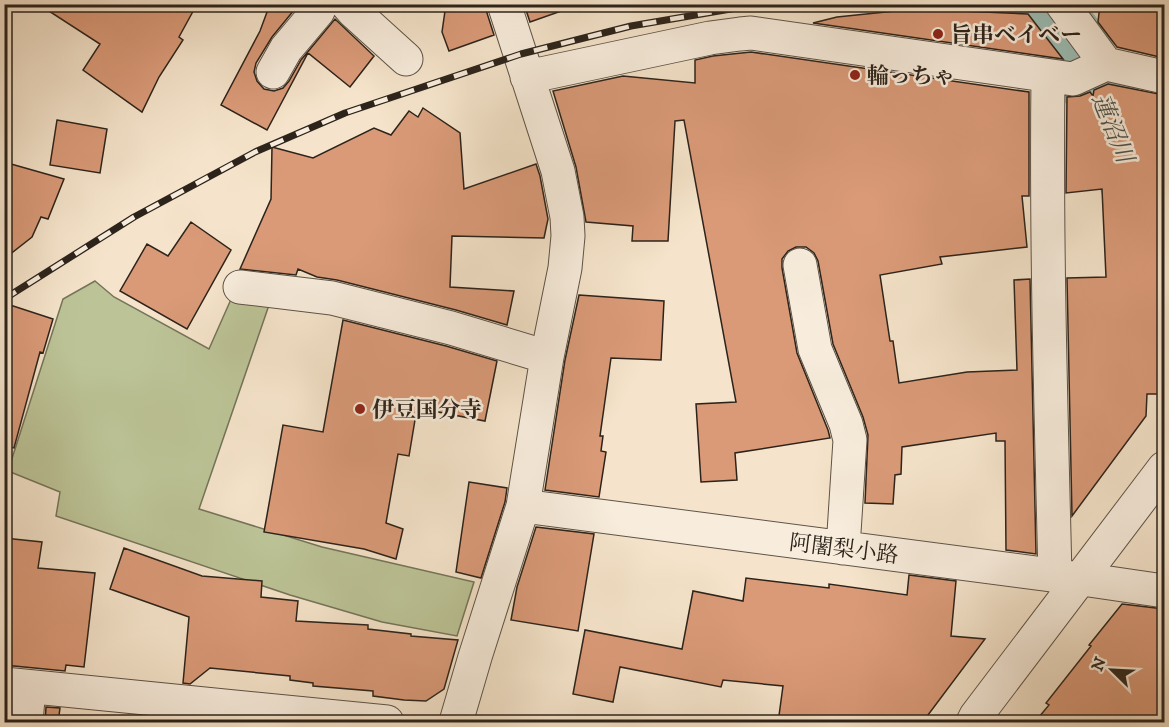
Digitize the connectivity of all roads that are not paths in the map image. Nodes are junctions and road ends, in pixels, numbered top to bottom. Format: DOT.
graph roads {
  1 [pos="321,4"];
  2 [pos="347,4"];
  3 [pos="504,4"];
  4 [pos="1062,4"];
  5 [pos="406,59"];
  6 [pos="273,72"];
  7 [pos="1081,72"];
  8 [pos="527,77"];
  9 [pos="1164,77"];
  10 [pos="800,265"];
  11 [pos="240,287"];
  12 [pos="547,357"];
  13 [pos="1164,468"];
  14 [pos="524,506"];
  15 [pos="843,548"];
  16 [pos="1069,577"];
  17 [pos="1164,591"];
  18 [pos="17,686"];
  19 [pos="104,708"];
  20 [pos="26,723"];
  21 [pos="387,723"];
  22 [pos="456,723"];
  23 [pos="973,723"];
  1 -- 6 [label="street"];
  2 -- 5 [label="street"];
  3 -- 8 [label="street"];
  4 -- 7 [label="street"];
  7 -- 8 [label="street"];
  7 -- 9 [label="street"];
  7 -- 16 [label="street"];
  8 -- 12 [label="street"];
  10 -- 15 [label="street"];
  11 -- 12 [label="street"];
  12 -- 14 [label="street"];
  13 -- 16 [label="street"];
  14 -- 15 [label="street, 阿闍梨小路"];
  14 -- 22 [label="street"];
  15 -- 16 [label="street, 阿闍梨小路"];
  16 -- 17 [label="street, 阿闍梨小路"];
  16 -- 23 [label="street"];
  18 -- 19 [label="street"];
  18 -- 20 [label="street"];
  19 -- 21 [label="street"];
}
